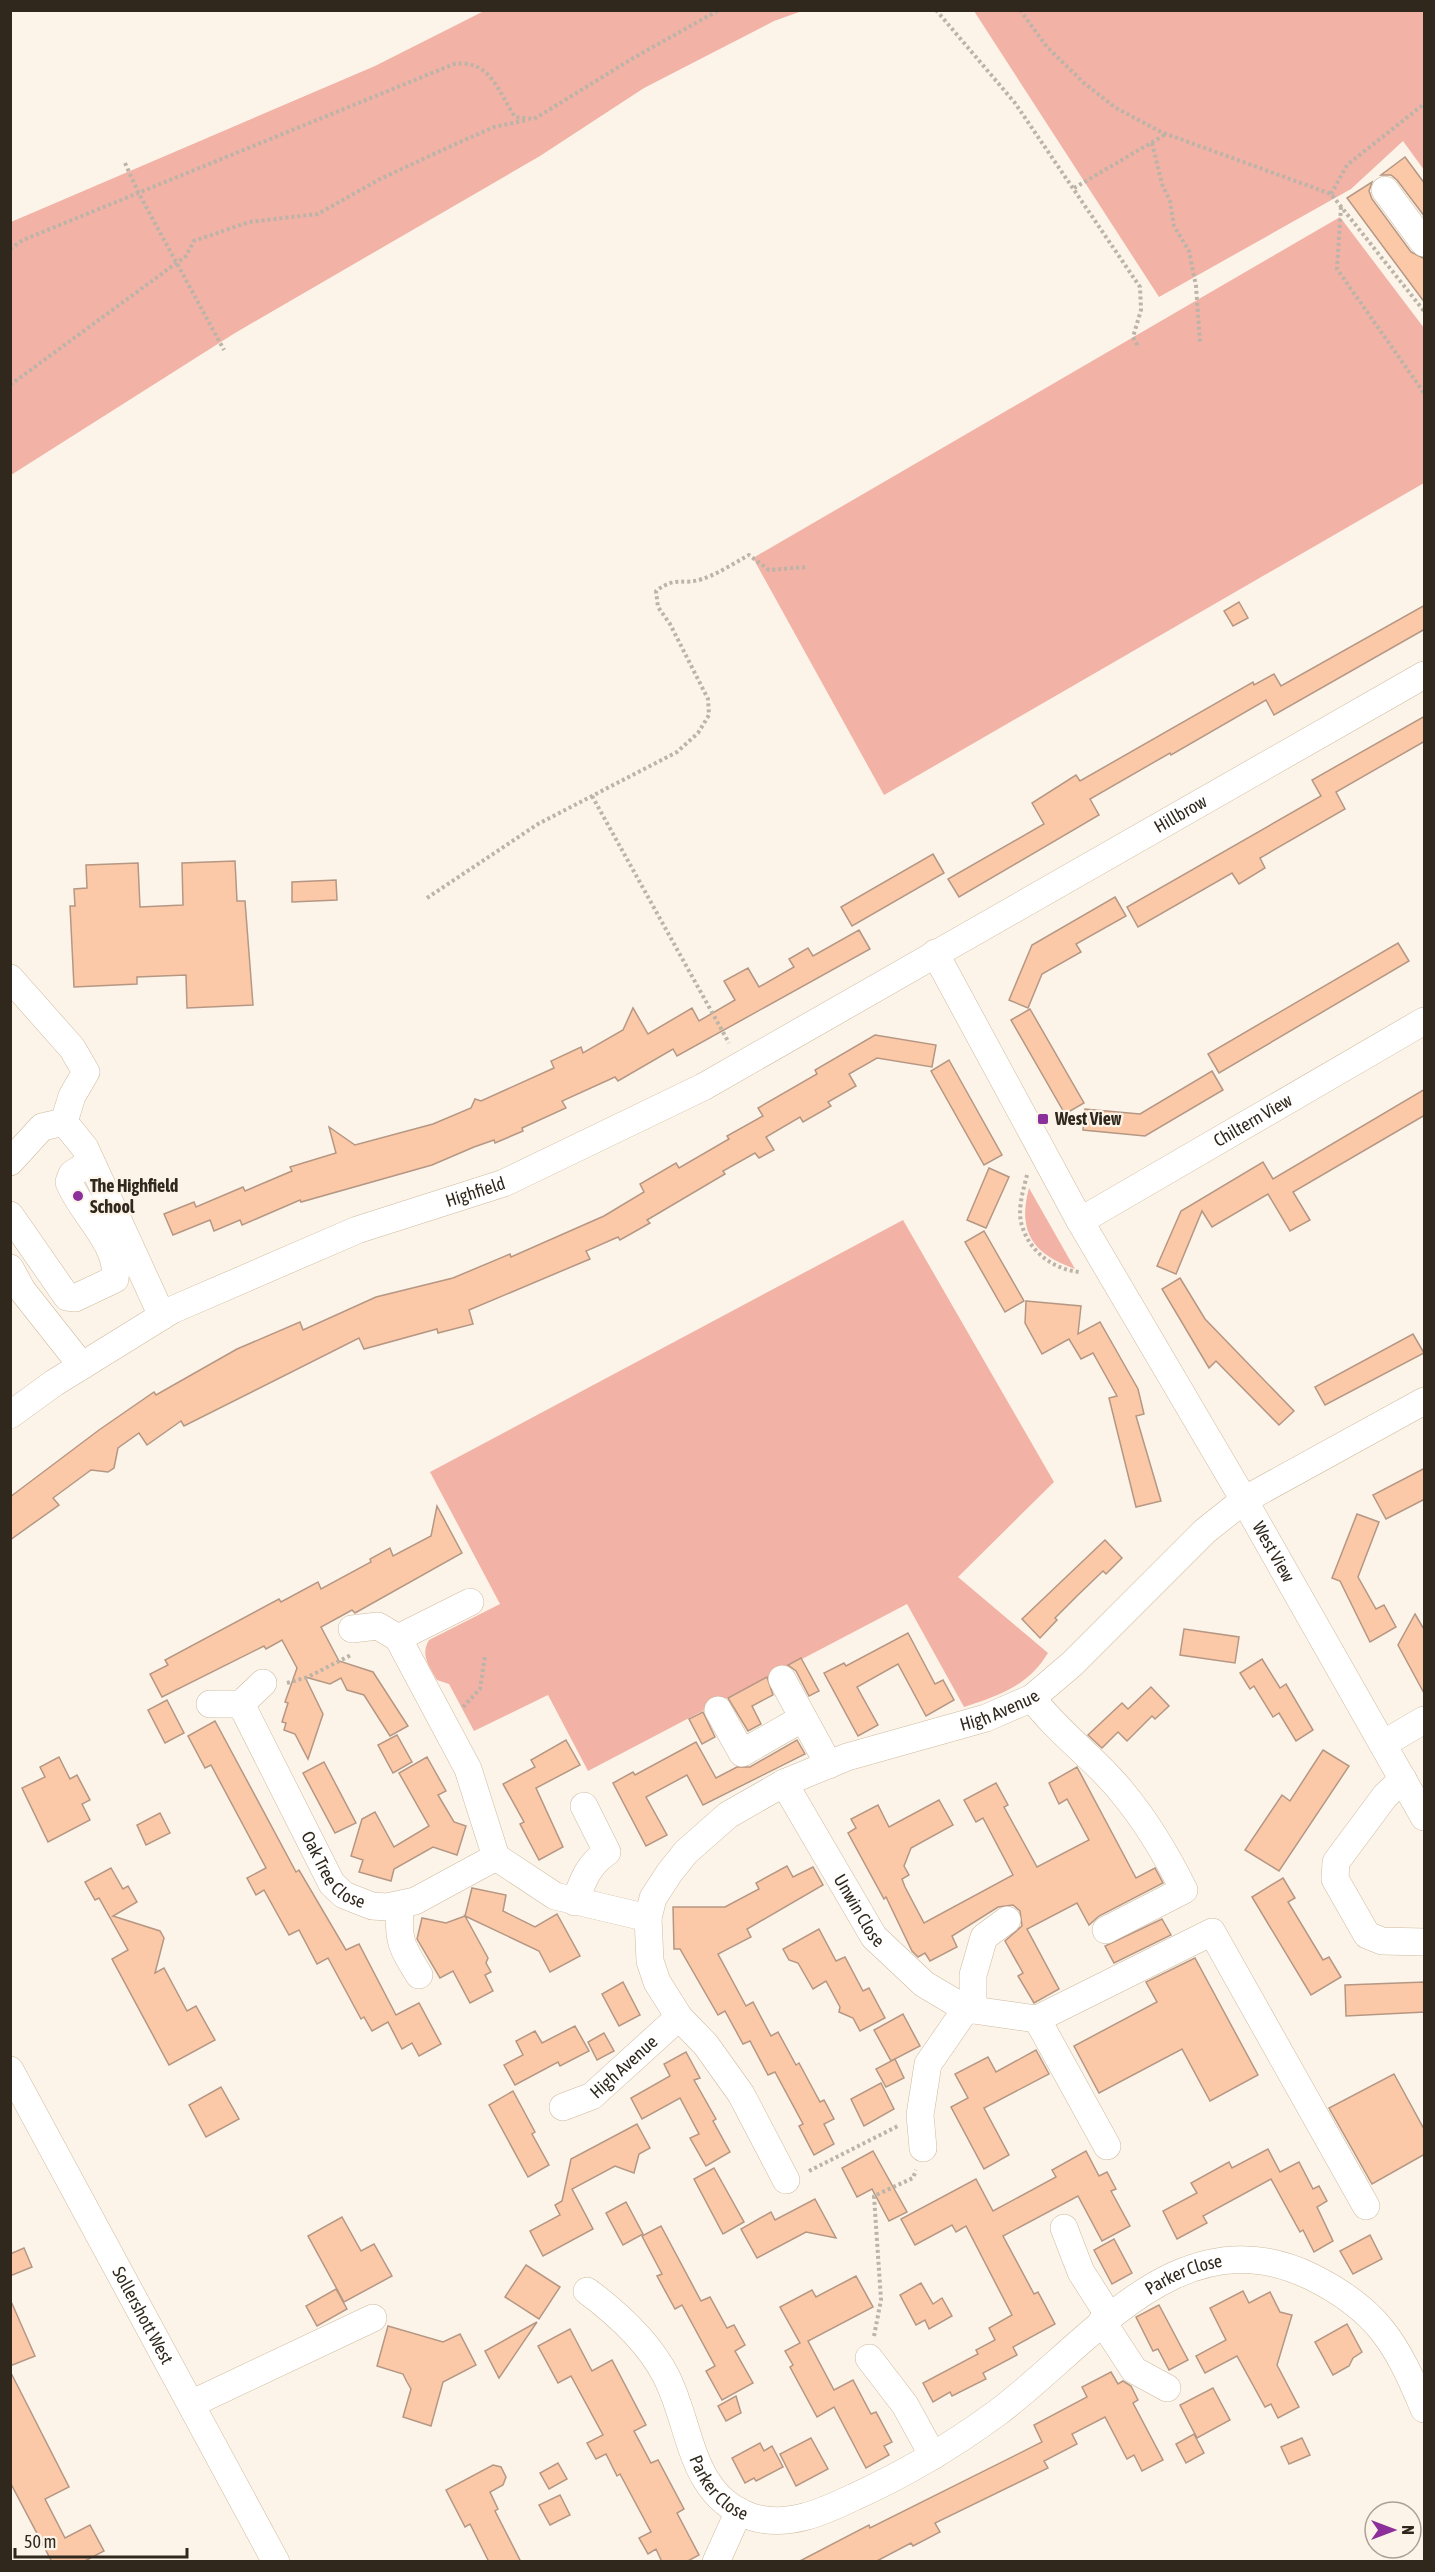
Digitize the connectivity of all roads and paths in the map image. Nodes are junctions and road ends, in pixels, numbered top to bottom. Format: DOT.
graph roads {
  1 [pos="719,10"];
  2 [pos="936,10"];
  3 [pos="1020,10"];
  4 [pos="1425,104"];
  5 [pos="534,119"];
  6 [pos="1167,134"];
  7 [pos="1152,143"];
  8 [pos="125,163"];
  9 [pos="1074,188"];
  10 [pos="1385,190"];
  11 [pos="138,192"];
  12 [pos="1331,194"];
  13 [pos="1341,207"];
  14 [pos="1425,243"];
  15 [pos="10,249"];
  16 [pos="177,263"];
  17 [pos="1425,311"];
  18 [pos="1200,342"];
  19 [pos="1139,348"];
  20 [pos="224,350"];
  21 [pos="10,385"];
  22 [pos="1425,393"];
  23 [pos="807,567"];
  24 [pos="1425,675"];
  25 [pos="592,796"];
  26 [pos="427,898"];
  27 [pos="935,953"];
  28 [pos="10,978"];
  29 [pos="1425,1021"];
  30 [pos="741,1065"];
  31 [pos="64,1122"];
  32 [pos="10,1162"];
  33 [pos="91,1162"];
  34 [pos="1027,1175"];
  35 [pos="10,1215"];
  36 [pos="1080,1221"];
  37 [pos="10,1268"];
  38 [pos="1081,1272"];
  39 [pos="162,1316"];
  40 [pos="82,1366"];
  41 [pos="1425,1401"];
  42 [pos="10,1415"];
  43 [pos="1244,1500"];
  44 [pos="470,1602"];
  45 [pos="398,1638"];
  46 [pos="355,1641"];
  47 [pos="485,1656"];
  48 [pos="782,1679"];
  49 [pos="264,1683"];
  50 [pos="1032,1698"];
  51 [pos="210,1704"];
  52 [pos="241,1704"];
  53 [pos="718,1710"];
  54 [pos="803,1718"];
  55 [pos="441,1719"];
  56 [pos="1425,1720"];
  57 [pos="1383,1744"];
  58 [pos="829,1765"];
  59 [pos="1403,1779"];
  60 [pos="784,1783"];
  61 [pos="584,1806"];
  62 [pos="1425,1817"];
  63 [pos="496,1857"];
  64 [pos="575,1902"];
  65 [pos="401,1905"];
  66 [pos="648,1918"];
  67 [pos="1007,1920"];
  68 [pos="1106,1930"];
  69 [pos="1425,1942"];
  70 [pos="419,1976"];
  71 [pos="970,2009"];
  72 [pos="679,2017"];
  73 [pos="1037,2019"];
  74 [pos="10,2070"];
  75 [pos="563,2107"];
  76 [pos="920,2115"];
  77 [pos="1107,2146"];
  78 [pos="923,2148"];
  79 [pos="786,2180"];
  80 [pos="1366,2206"];
  81 [pos="1064,2228"];
  82 [pos="587,2291"];
  83 [pos="373,2318"];
  84 [pos="1105,2319"];
  85 [pos="869,2358"];
  86 [pos="1167,2388"];
  87 [pos="1424,2399"];
  88 [pos="191,2404"];
  89 [pos="933,2456"];
  90 [pos="739,2511"];
  91 [pos="276,2562"];
  92 [pos="716,2562"];
  1 -- 5 [label="path"];
  2 -- 9 [label="path"];
  3 -- 6 [label="path"];
  4 -- 12 [label="path"];
  5 -- 11 [label="path"];
  5 -- 16 [label="path"];
  6 -- 7 [label="path"];
  6 -- 12 [label="path"];
  7 -- 9 [label="path"];
  7 -- 18 [label="path"];
  8 -- 11 [label="path"];
  9 -- 19 [label="path"];
  10 -- 14 [label="street"];
  11 -- 15 [label="path"];
  11 -- 16 [label="path"];
  12 -- 13 [label="path"];
  13 -- 17 [label="path"];
  13 -- 22 [label="path"];
  16 -- 20 [label="path"];
  16 -- 21 [label="path"];
  23 -- 25 [label="path"];
  24 -- 27 [label="street, Hillbrow"];
  25 -- 26 [label="path"];
  25 -- 30 [label="path"];
  27 -- 30 [label="street, Highfield"];
  27 -- 36 [label="street, West View"];
  28 -- 31 [label="street"];
  29 -- 36 [label="street, Chiltern View"];
  30 -- 39 [label="street, Highfield"];
  31 -- 32 [label="street"];
  31 -- 33 [label="street"];
  33 -- 35 [label="street"];
  33 -- 39 [label="street"];
  34 -- 38 [label="path"];
  36 -- 43 [label="street, West View"];
  37 -- 40 [label="street"];
  39 -- 40 [label="street, Highfield"];
  40 -- 42 [label="street, Highfield"];
  41 -- 43 [label="street, High Avenue"];
  43 -- 50 [label="street, High Avenue"];
  43 -- 57 [label="street, West View"];
  44 -- 45 [label="street"];
  45 -- 46 [label="street"];
  45 -- 55 [label="street"];
  46 -- 49 [label="path"];
  47 -- 55 [label="path"];
  48 -- 54 [label="street"];
  49 -- 52 [label="street"];
  50 -- 58 [label="street, High Avenue"];
  50 -- 68 [label="street"];
  51 -- 52 [label="street"];
  52 -- 65 [label="street, Oak Tree Close"];
  53 -- 54 [label="street"];
  54 -- 58 [label="street"];
  55 -- 63 [label="street"];
  56 -- 57 [label="street"];
  57 -- 59 [label="street, West View"];
  58 -- 60 [label="street, High Avenue"];
  59 -- 62 [label="street, West View"];
  59 -- 69 [label="street"];
  60 -- 66 [label="street, High Avenue"];
  60 -- 71 [label="street, Unwin Close"];
  61 -- 64 [label="street"];
  63 -- 64 [label="street"];
  63 -- 65 [label="street, Oak Tree Close"];
  64 -- 66 [label="street"];
  65 -- 70 [label="street"];
  66 -- 72 [label="street, High Avenue"];
  67 -- 71 [label="street"];
  71 -- 73 [label="street, Unwin Close"];
  71 -- 76 [label="street"];
  72 -- 75 [label="street, High Avenue"];
  72 -- 79 [label="street, High Avenue"];
  73 -- 77 [label="street"];
  73 -- 80 [label="street"];
  74 -- 88 [label="street, Sollershott West"];
  76 -- 78 [label="street"];
  76 -- 79 [label="path"];
  78 -- 85 [label="path"];
  81 -- 84 [label="street"];
  82 -- 90 [label="street, Parker Close"];
  83 -- 88 [label="street"];
  84 -- 86 [label="street"];
  84 -- 87 [label="street, Parker Close"];
  84 -- 89 [label="street, Parker Close"];
  85 -- 89 [label="street"];
  88 -- 91 [label="street, Sollershott West"];
  89 -- 90 [label="street, Parker Close"];
  90 -- 92 [label="street"];
}
